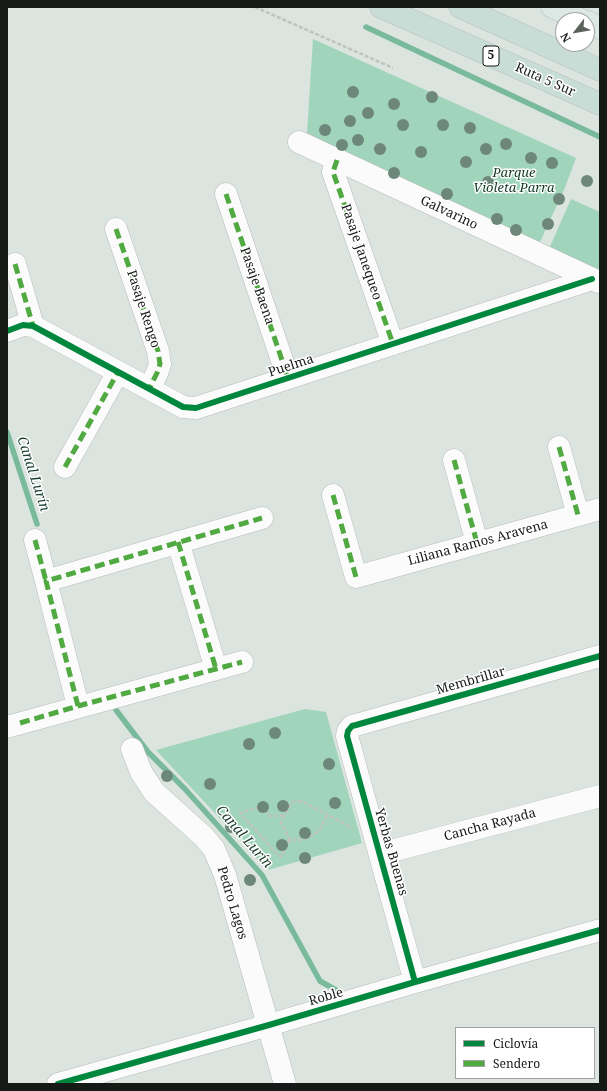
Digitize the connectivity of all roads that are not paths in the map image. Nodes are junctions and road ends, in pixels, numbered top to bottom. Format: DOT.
graph roads {
  1 [pos="381,7"];
  2 [pos="460,7"];
  3 [pos="552,7"];
  4 [pos="564,12"];
  5 [pos="600,70"];
  6 [pos="600,104"];
  7 [pos="299,142"];
  8 [pos="337,160"];
  9 [pos="226,194"];
  10 [pos="116,229"];
  11 [pos="15,264"];
  12 [pos="596,281"];
  13 [pos="33,326"];
  14 [pos="7,330"];
  15 [pos="393,344"];
  16 [pos="118,372"];
  17 [pos="288,378"];
  18 [pos="149,389"];
  19 [pos="559,447"];
  20 [pos="454,460"];
  21 [pos="65,467"];
  22 [pos="333,495"];
  23 [pos="600,509"];
  24 [pos="578,515"];
  25 [pos="262,518"];
  26 [pos="35,540"];
  27 [pos="178,542"];
  28 [pos="477,543"];
  29 [pos="46,581"];
  30 [pos="600,656"];
  31 [pos="242,662"];
  32 [pos="216,669"];
  33 [pos="78,706"];
  34 [pos="14,725"];
  35 [pos="349,728"];
  36 [pos="132,749"];
  37 [pos="600,796"];
  38 [pos="380,854"];
  39 [pos="600,930"];
  40 [pos="415,982"];
  41 [pos="269,1025"];
  42 [pos="58,1084"];
  43 [pos="285,1084"];
  1 -- 6 [label="highway, Ruta 5 Sur / 5"];
  2 -- 5 [label="highway, 5"];
  3 -- 4 [label="main road"];
  7 -- 8 [label="street, Galvarino"];
  8 -- 12 [label="street, Galvarino"];
  8 -- 15 [label="street, Pasaje Janequeo"];
  9 -- 17 [label="street, Pasaje Baena"];
  10 -- 18 [label="street, Pasaje Rengo"];
  11 -- 13 [label="street"];
  12 -- 15 [label="street, Puelma"];
  13 -- 14 [label="street"];
  13 -- 16 [label="street, Puelma"];
  15 -- 17 [label="street, Puelma"];
  16 -- 18 [label="street, Puelma"];
  16 -- 21 [label="street"];
  17 -- 18 [label="street, Puelma"];
  19 -- 24 [label="street"];
  20 -- 28 [label="street"];
  22 -- 28 [label="street, Liliana Ramos Aravena"];
  23 -- 24 [label="street, Liliana Ramos Aravena"];
  24 -- 28 [label="street, Liliana Ramos Aravena"];
  25 -- 27 [label="street"];
  26 -- 29 [label="street"];
  27 -- 29 [label="street"];
  27 -- 32 [label="street"];
  29 -- 33 [label="street"];
  30 -- 35 [label="street, Membrillar"];
  31 -- 32 [label="street"];
  32 -- 33 [label="street"];
  33 -- 34 [label="street"];
  35 -- 38 [label="street, Yerbas Buenas"];
  36 -- 41 [label="street, Pedro Lagos"];
  37 -- 38 [label="street, Cancha Rayada"];
  38 -- 40 [label="street, Yerbas Buenas"];
  39 -- 40 [label="street, Roble"];
  40 -- 41 [label="street, Roble"];
  41 -- 42 [label="street, Roble"];
  41 -- 43 [label="street, Pedro Lagos"];
}
